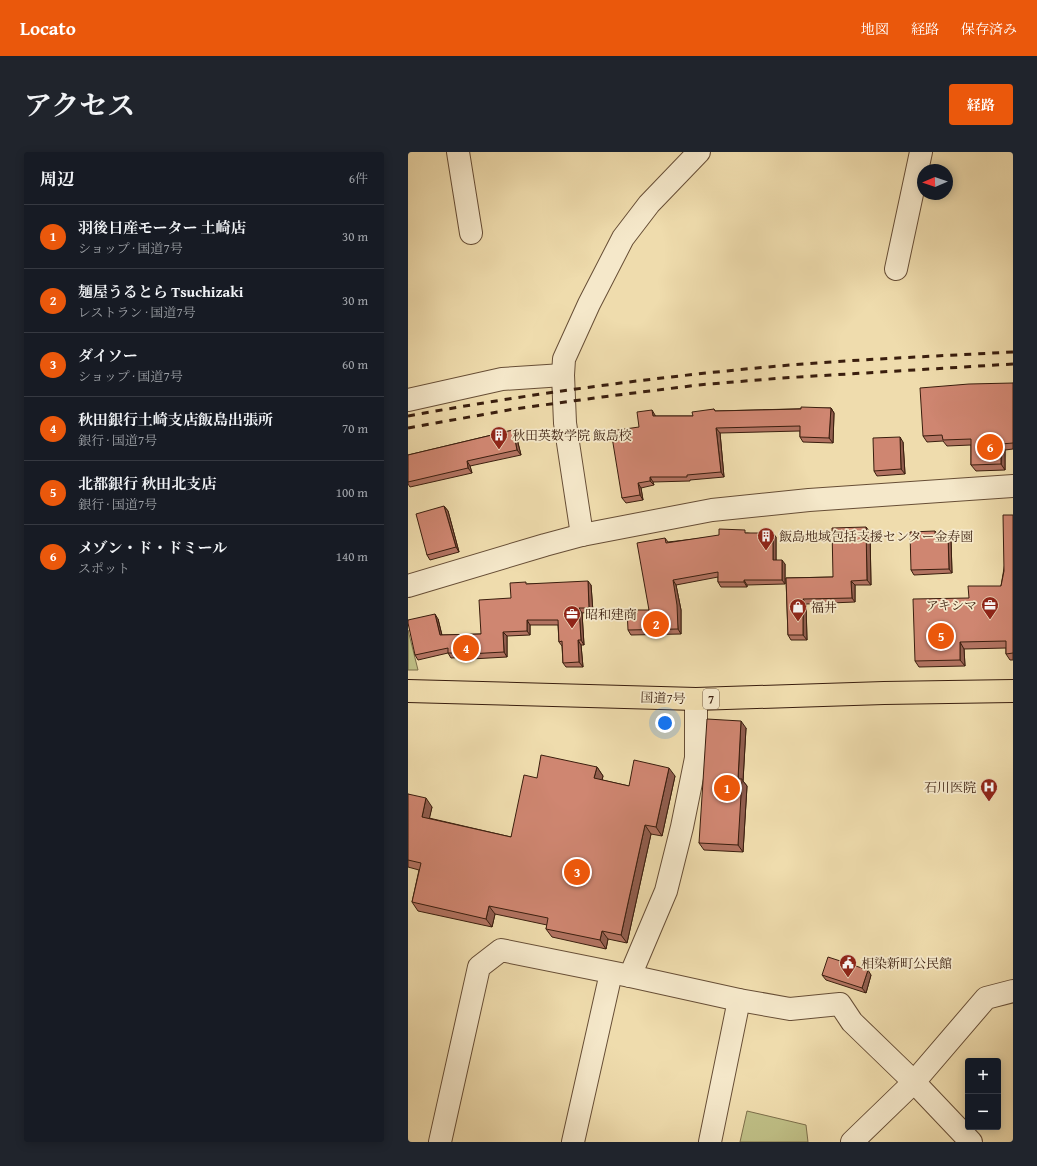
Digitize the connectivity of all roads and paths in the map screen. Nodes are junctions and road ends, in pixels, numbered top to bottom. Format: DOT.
graph roads {
  1 [pos="458,152"];
  2 [pos="699,152"];
  3 [pos="921,152"];
  4 [pos="471,233"];
  5 [pos="896,269"];
  6 [pos="564,375"];
  7 [pos="408,400"];
  8 [pos="1013,486"];
  9 [pos="582,535"];
  10 [pos="408,586"];
  11 [pos="408,691"];
  12 [pos="1013,691"];
  13 [pos="696,699"];
  14 [pos="621,974"];
  15 [pos="1013,992"];
  16 [pos="739,1000"];
  17 [pos="914,1082"];
  18 [pos="440,1142"];
  19 [pos="573,1142"];
  20 [pos="710,1142"];
  21 [pos="852,1142"];
  22 [pos="971,1142"];
  1 -- 4 [label="street"];
  2 -- 6 [label="street"];
  3 -- 5 [label="street"];
  6 -- 7 [label="street"];
  6 -- 9 [label="street"];
  8 -- 9 [label="street"];
  9 -- 10 [label="street"];
  11 -- 13 [label="highway, 国道7号 / 7"];
  12 -- 13 [label="highway, 国道7号 / 7"];
  13 -- 14 [label="street"];
  14 -- 16 [label="street"];
  14 -- 18 [label="street"];
  14 -- 19 [label="street"];
  15 -- 17 [label="street"];
  16 -- 17 [label="street"];
  16 -- 20 [label="street"];
  17 -- 21 [label="street"];
  17 -- 22 [label="street"];
}
